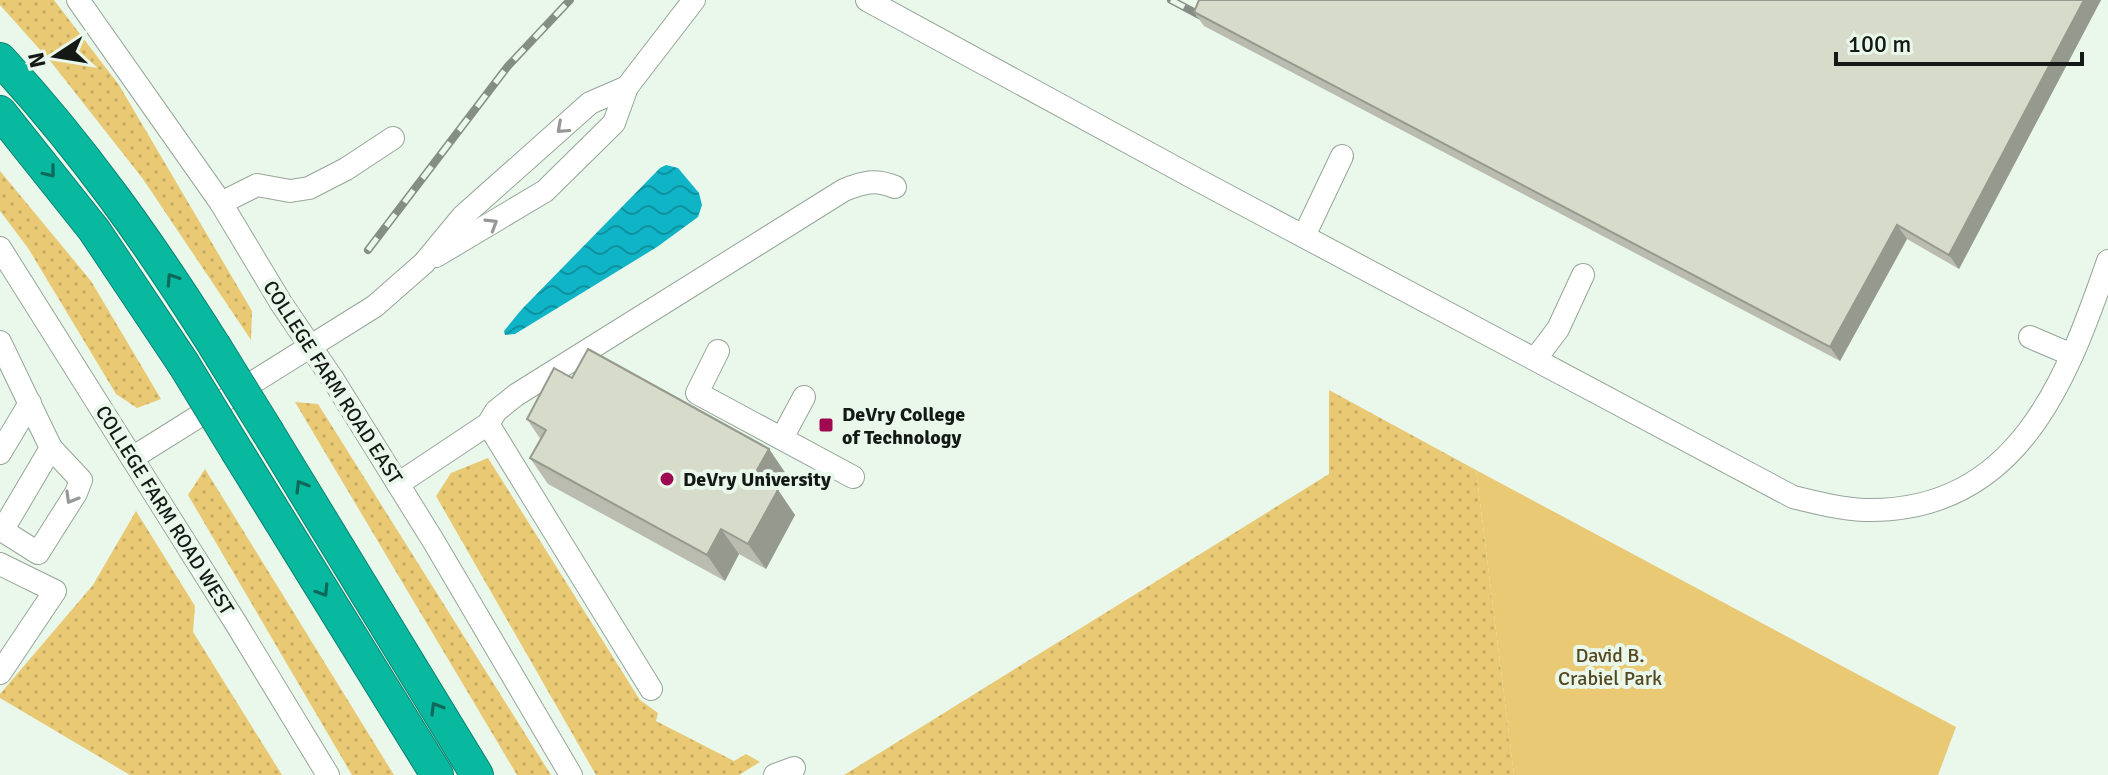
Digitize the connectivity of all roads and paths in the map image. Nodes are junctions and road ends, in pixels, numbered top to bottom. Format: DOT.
graph roads {
  1 [pos="78,0"];
  2 [pos="694,0"];
  3 [pos="867,0"];
  4 [pos="0,59"];
  5 [pos="627,87"];
  6 [pos="0,112"];
  7 [pos="393,138"];
  8 [pos="1342,156"];
  9 [pos="895,187"];
  10 [pos="221,203"];
  11 [pos="1304,236"];
  12 [pos="0,248"];
  13 [pos="2108,261"];
  14 [pos="424,263"];
  15 [pos="1583,275"];
  16 [pos="2030,337"];
  17 [pos="311,346"];
  18 [pos="718,351"];
  19 [pos="2072,355"];
  20 [pos="1536,358"];
  21 [pos="3,359"];
  22 [pos="804,397"];
  23 [pos="30,403"];
  24 [pos="488,424"];
  25 [pos="782,438"];
  26 [pos="51,448"];
  27 [pos="0,453"];
  28 [pos="132,458"];
  29 [pos="853,477"];
  30 [pos="398,484"];
  31 [pos="1,530"];
  32 [pos="0,564"];
  33 [pos="0,673"];
  34 [pos="651,689"];
  35 [pos="328,775"];
  36 [pos="437,775"];
  37 [pos="477,775"];
  38 [pos="571,775"];
  1 -- 10 [label="street, COLLEGE FARM ROAD EAST"];
  2 -- 5 [label="street"];
  3 -- 11 [label="street"];
  37 -- 4 [label="highway, one-way, bridge"];
  5 -- 14 [label="street, one-way"];
  14 -- 5 [label="street, one-way"];
  6 -- 36 [label="highway, one-way, bridge"];
  7 -- 10 [label="street"];
  8 -- 11 [label="street"];
  9 -- 24 [label="street"];
  10 -- 17 [label="street, COLLEGE FARM ROAD EAST"];
  11 -- 20 [label="street"];
  12 -- 28 [label="street, COLLEGE FARM ROAD WEST"];
  13 -- 19 [label="street"];
  14 -- 17 [label="street"];
  15 -- 20 [label="street"];
  16 -- 19 [label="street"];
  17 -- 28 [label="street"];
  17 -- 30 [label="street, COLLEGE FARM ROAD EAST"];
  18 -- 25 [label="street"];
  19 -- 20 [label="street"];
  21 -- 23 [label="street"];
  22 -- 25 [label="street"];
  23 -- 26 [label="street"];
  23 -- 27 [label="street"];
  24 -- 30 [label="street"];
  24 -- 34 [label="street"];
  25 -- 29 [label="street"];
  26 -- 31 [label="street"];
  26 -- 31 [label="street, one-way"];
  28 -- 35 [label="street, COLLEGE FARM ROAD WEST"];
  30 -- 38 [label="street, COLLEGE FARM ROAD EAST"];
  32 -- 33 [label="street"];
}
